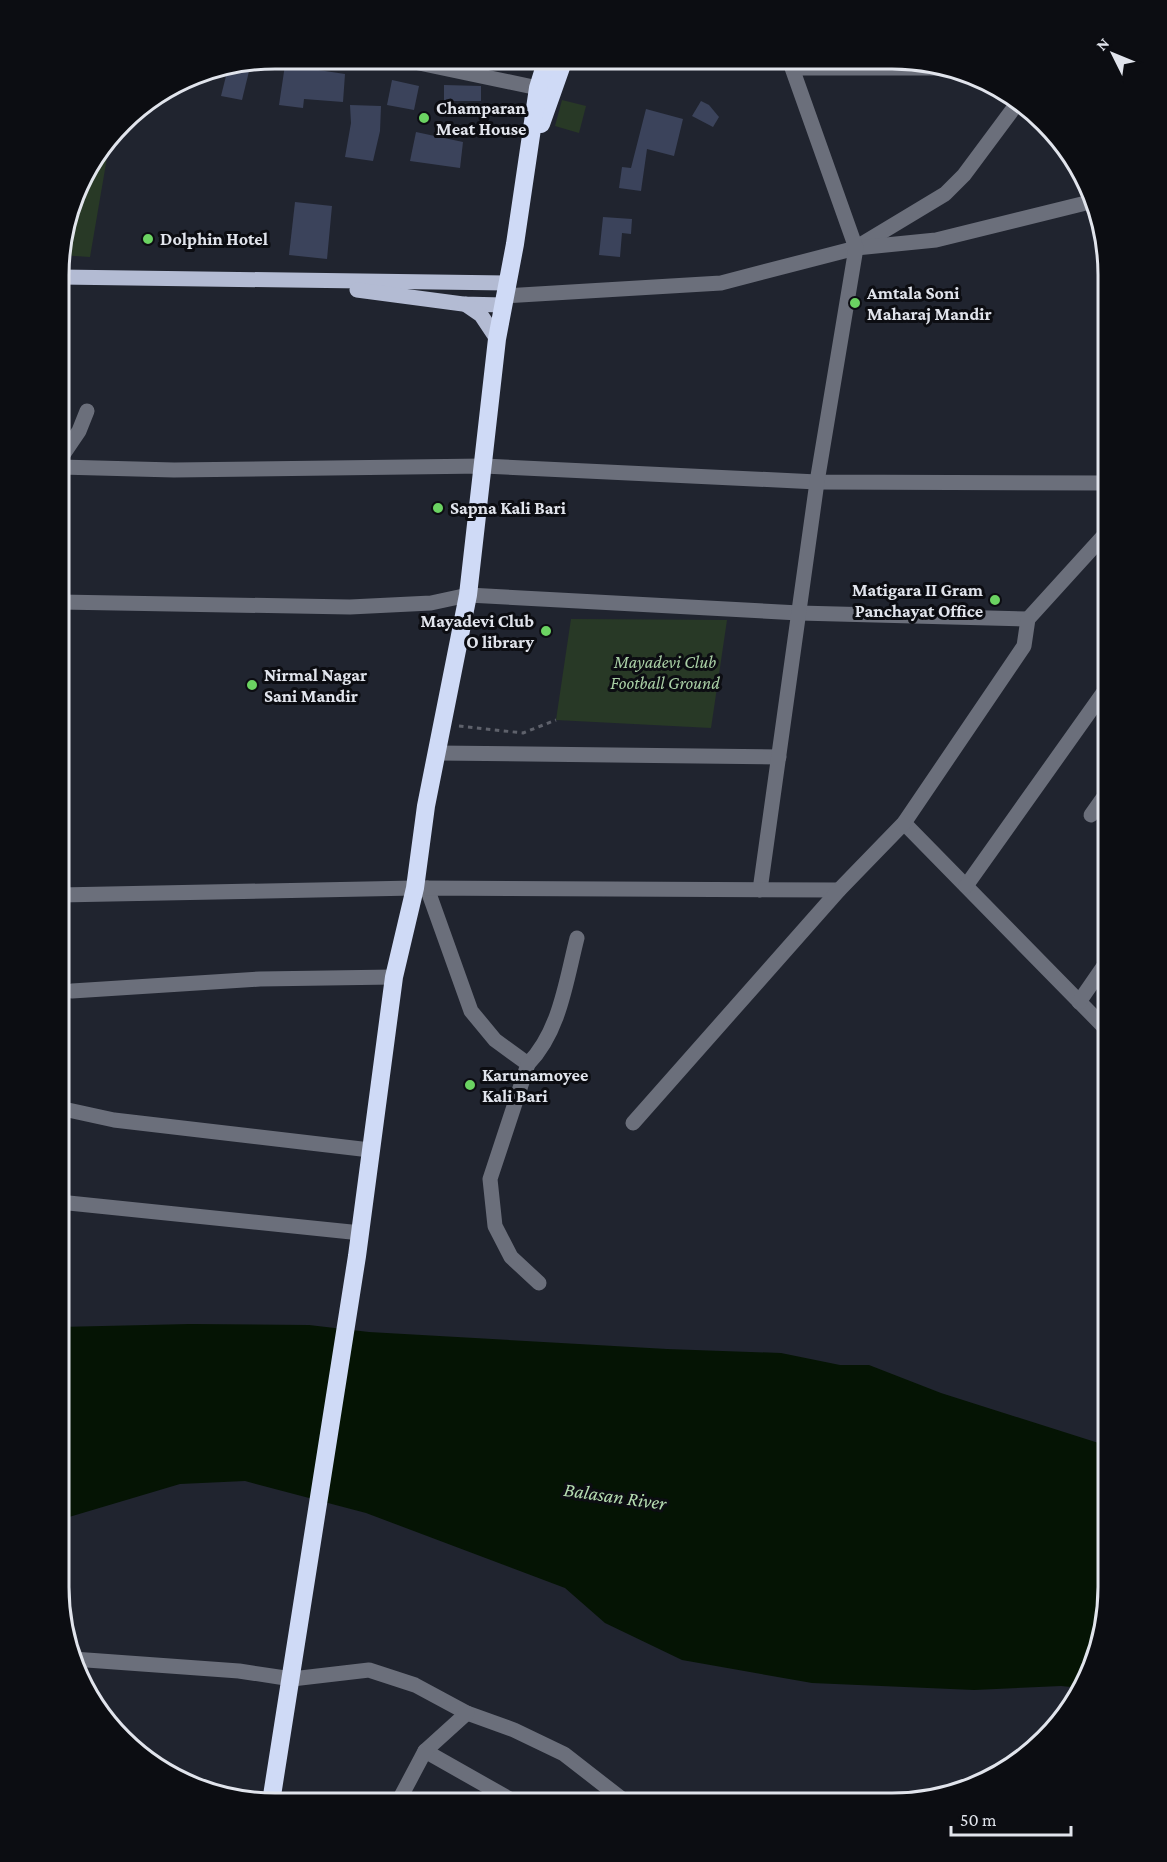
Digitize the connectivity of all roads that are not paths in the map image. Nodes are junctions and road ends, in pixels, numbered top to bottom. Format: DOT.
graph roads {
  1 [pos="448,69"];
  2 [pos="544,69"];
  3 [pos="560,69"];
  4 [pos="792,69"];
  5 [pos="538,88"];
  6 [pos="1013,109"];
  7 [pos="528,154"];
  8 [pos="1085,203"];
  9 [pos="855,248"];
  10 [pos="69,277"];
  11 [pos="289,281"];
  12 [pos="505,294"];
  13 [pos="463,304"];
  14 [pos="497,339"];
  15 [pos="87,411"];
  16 [pos="69,446"];
  17 [pos="484,466"];
  18 [pos="69,467"];
  19 [pos="817,482"];
  20 [pos="1098,483"];
  21 [pos="1098,542"];
  22 [pos="468,595"];
  23 [pos="69,602"];
  24 [pos="799,613"];
  25 [pos="1028,619"];
  26 [pos="1098,700"];
  27 [pos="437,753"];
  28 [pos="779,757"];
  29 [pos="1098,805"];
  30 [pos="1091,815"];
  31 [pos="903,822"];
  32 [pos="966,886"];
  33 [pos="421,888"];
  34 [pos="760,890"];
  35 [pos="839,890"];
  36 [pos="69,895"];
  37 [pos="577,938"];
  38 [pos="1098,974"];
  39 [pos="394,977"];
  40 [pos="72,992"];
  41 [pos="1079,1002"];
  42 [pos="1098,1021"];
  43 [pos="528,1064"];
  44 [pos="69,1110"];
  45 [pos="633,1123"];
  46 [pos="370,1150"];
  47 [pos="69,1203"];
  48 [pos="361,1233"];
  49 [pos="539,1283"];
  50 [pos="83,1660"];
  51 [pos="292,1679"];
  52 [pos="467,1713"];
  53 [pos="425,1751"];
  54 [pos="273,1793"];
  55 [pos="403,1793"];
  56 [pos="499,1793"];
  57 [pos="614,1793"];
  1 -- 5 [label="street"];
  2 -- 5 [label="highway"];
  3 -- 7 [label="highway"];
  4 -- 9 [label="street"];
  5 -- 7 [label="highway"];
  6 -- 9 [label="street"];
  7 -- 12 [label="highway"];
  8 -- 9 [label="street"];
  9 -- 12 [label="street"];
  9 -- 19 [label="street"];
  10 -- 11 [label="main road"];
  11 -- 12 [label="main road"];
  11 -- 13 [label="main road"];
  12 -- 13 [label="main road"];
  12 -- 14 [label="highway"];
  13 -- 14 [label="main road"];
  14 -- 17 [label="highway"];
  15 -- 16 [label="street"];
  17 -- 18 [label="street"];
  17 -- 19 [label="street"];
  17 -- 22 [label="highway"];
  19 -- 20 [label="street"];
  19 -- 24 [label="street"];
  21 -- 25 [label="street"];
  22 -- 23 [label="street"];
  22 -- 24 [label="street"];
  22 -- 27 [label="highway"];
  24 -- 25 [label="street"];
  24 -- 28 [label="street"];
  25 -- 31 [label="street"];
  26 -- 32 [label="street"];
  27 -- 28 [label="street"];
  27 -- 33 [label="highway"];
  28 -- 34 [label="street"];
  29 -- 30 [label="street"];
  31 -- 32 [label="street"];
  31 -- 35 [label="street"];
  32 -- 41 [label="street"];
  33 -- 34 [label="street"];
  33 -- 36 [label="street"];
  33 -- 39 [label="highway"];
  33 -- 43 [label="street"];
  34 -- 35 [label="street"];
  35 -- 45 [label="street"];
  37 -- 43 [label="street"];
  38 -- 41 [label="street"];
  39 -- 40 [label="street"];
  39 -- 46 [label="highway"];
  41 -- 42 [label="street"];
  43 -- 49 [label="street"];
  44 -- 46 [label="street"];
  46 -- 48 [label="highway"];
  47 -- 48 [label="street"];
  48 -- 51 [label="highway"];
  50 -- 51 [label="street"];
  51 -- 52 [label="street"];
  51 -- 54 [label="highway"];
  52 -- 53 [label="street"];
  52 -- 57 [label="street"];
  53 -- 55 [label="street"];
  53 -- 56 [label="street"];
}
